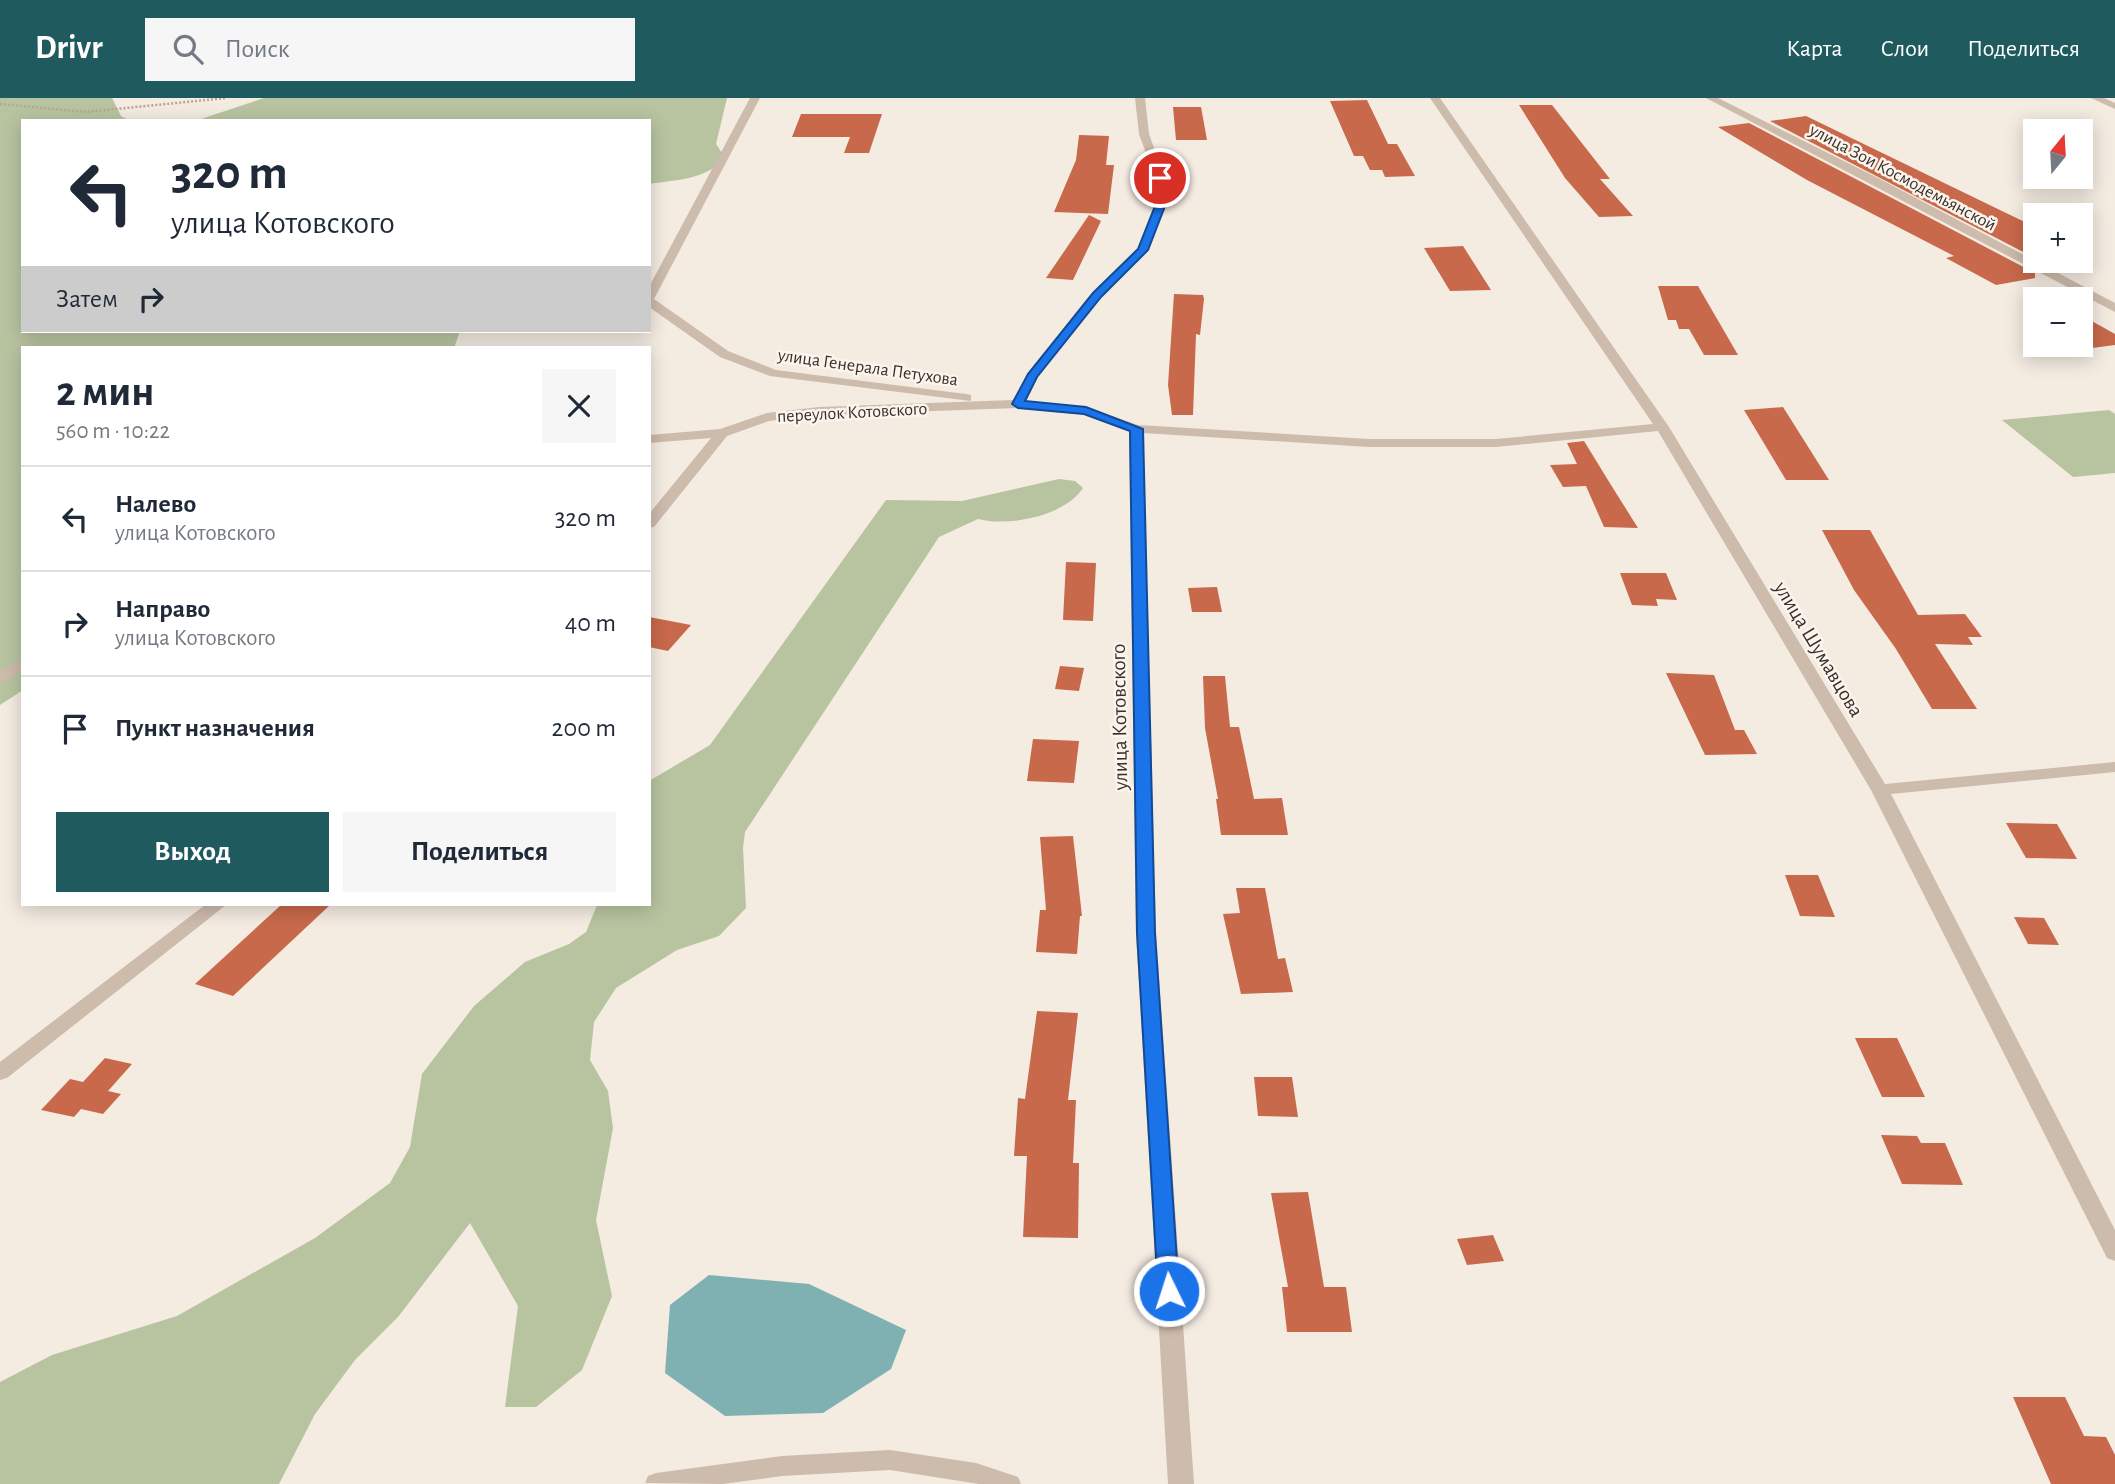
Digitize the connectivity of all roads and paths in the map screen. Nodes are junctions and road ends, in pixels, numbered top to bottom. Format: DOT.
graph roads {
  1 [pos="226,98"];
  2 [pos="755,98"];
  3 [pos="1140,98"];
  4 [pos="1435,98"];
  5 [pos="1711,98"];
  6 [pos="2096,98"];
  7 [pos="0,104"];
  8 [pos="2115,106"];
  9 [pos="651,296"];
  10 [pos="651,301"];
  11 [pos="2115,309"];
  12 [pos="1018,404"];
  13 [pos="1662,428"];
  14 [pos="1136,429"];
  15 [pos="722,433"];
  16 [pos="651,439"];
  17 [pos="651,522"];
  18 [pos="21,664"];
  19 [pos="0,678"];
  20 [pos="2115,767"];
  21 [pos="1880,790"];
  22 [pos="216,906"];
  23 [pos="0,1073"];
  24 [pos="2115,1252"];
  25 [pos="656,1483"];
  26 [pos="1010,1484"];
  27 [pos="1181,1484"];
  1 -- 7 [label="path"];
  2 -- 9 [label="street, улица Генерала Петухова"];
  3 -- 12 [label="street"];
  4 -- 13 [label="street, улица Шумавцова"];
  5 -- 11 [label="street, улица Зои Космодемьянской"];
  6 -- 8 [label="street"];
  10 -- 12 [label="street, улица Генерала Петухова"];
  12 -- 14 [label="street"];
  12 -- 15 [label="street, переулок Котовского"];
  13 -- 14 [label="street"];
  13 -- 21 [label="street, улица Шумавцова"];
  14 -- 27 [label="street, улица Котовского"];
  15 -- 16 [label="street, переулок Котовского"];
  15 -- 17 [label="street"];
  18 -- 19 [label="street"];
  20 -- 21 [label="street"];
  21 -- 24 [label="street, улица Шумавцова"];
  22 -- 23 [label="street"];
  25 -- 26 [label="lane"];
}
